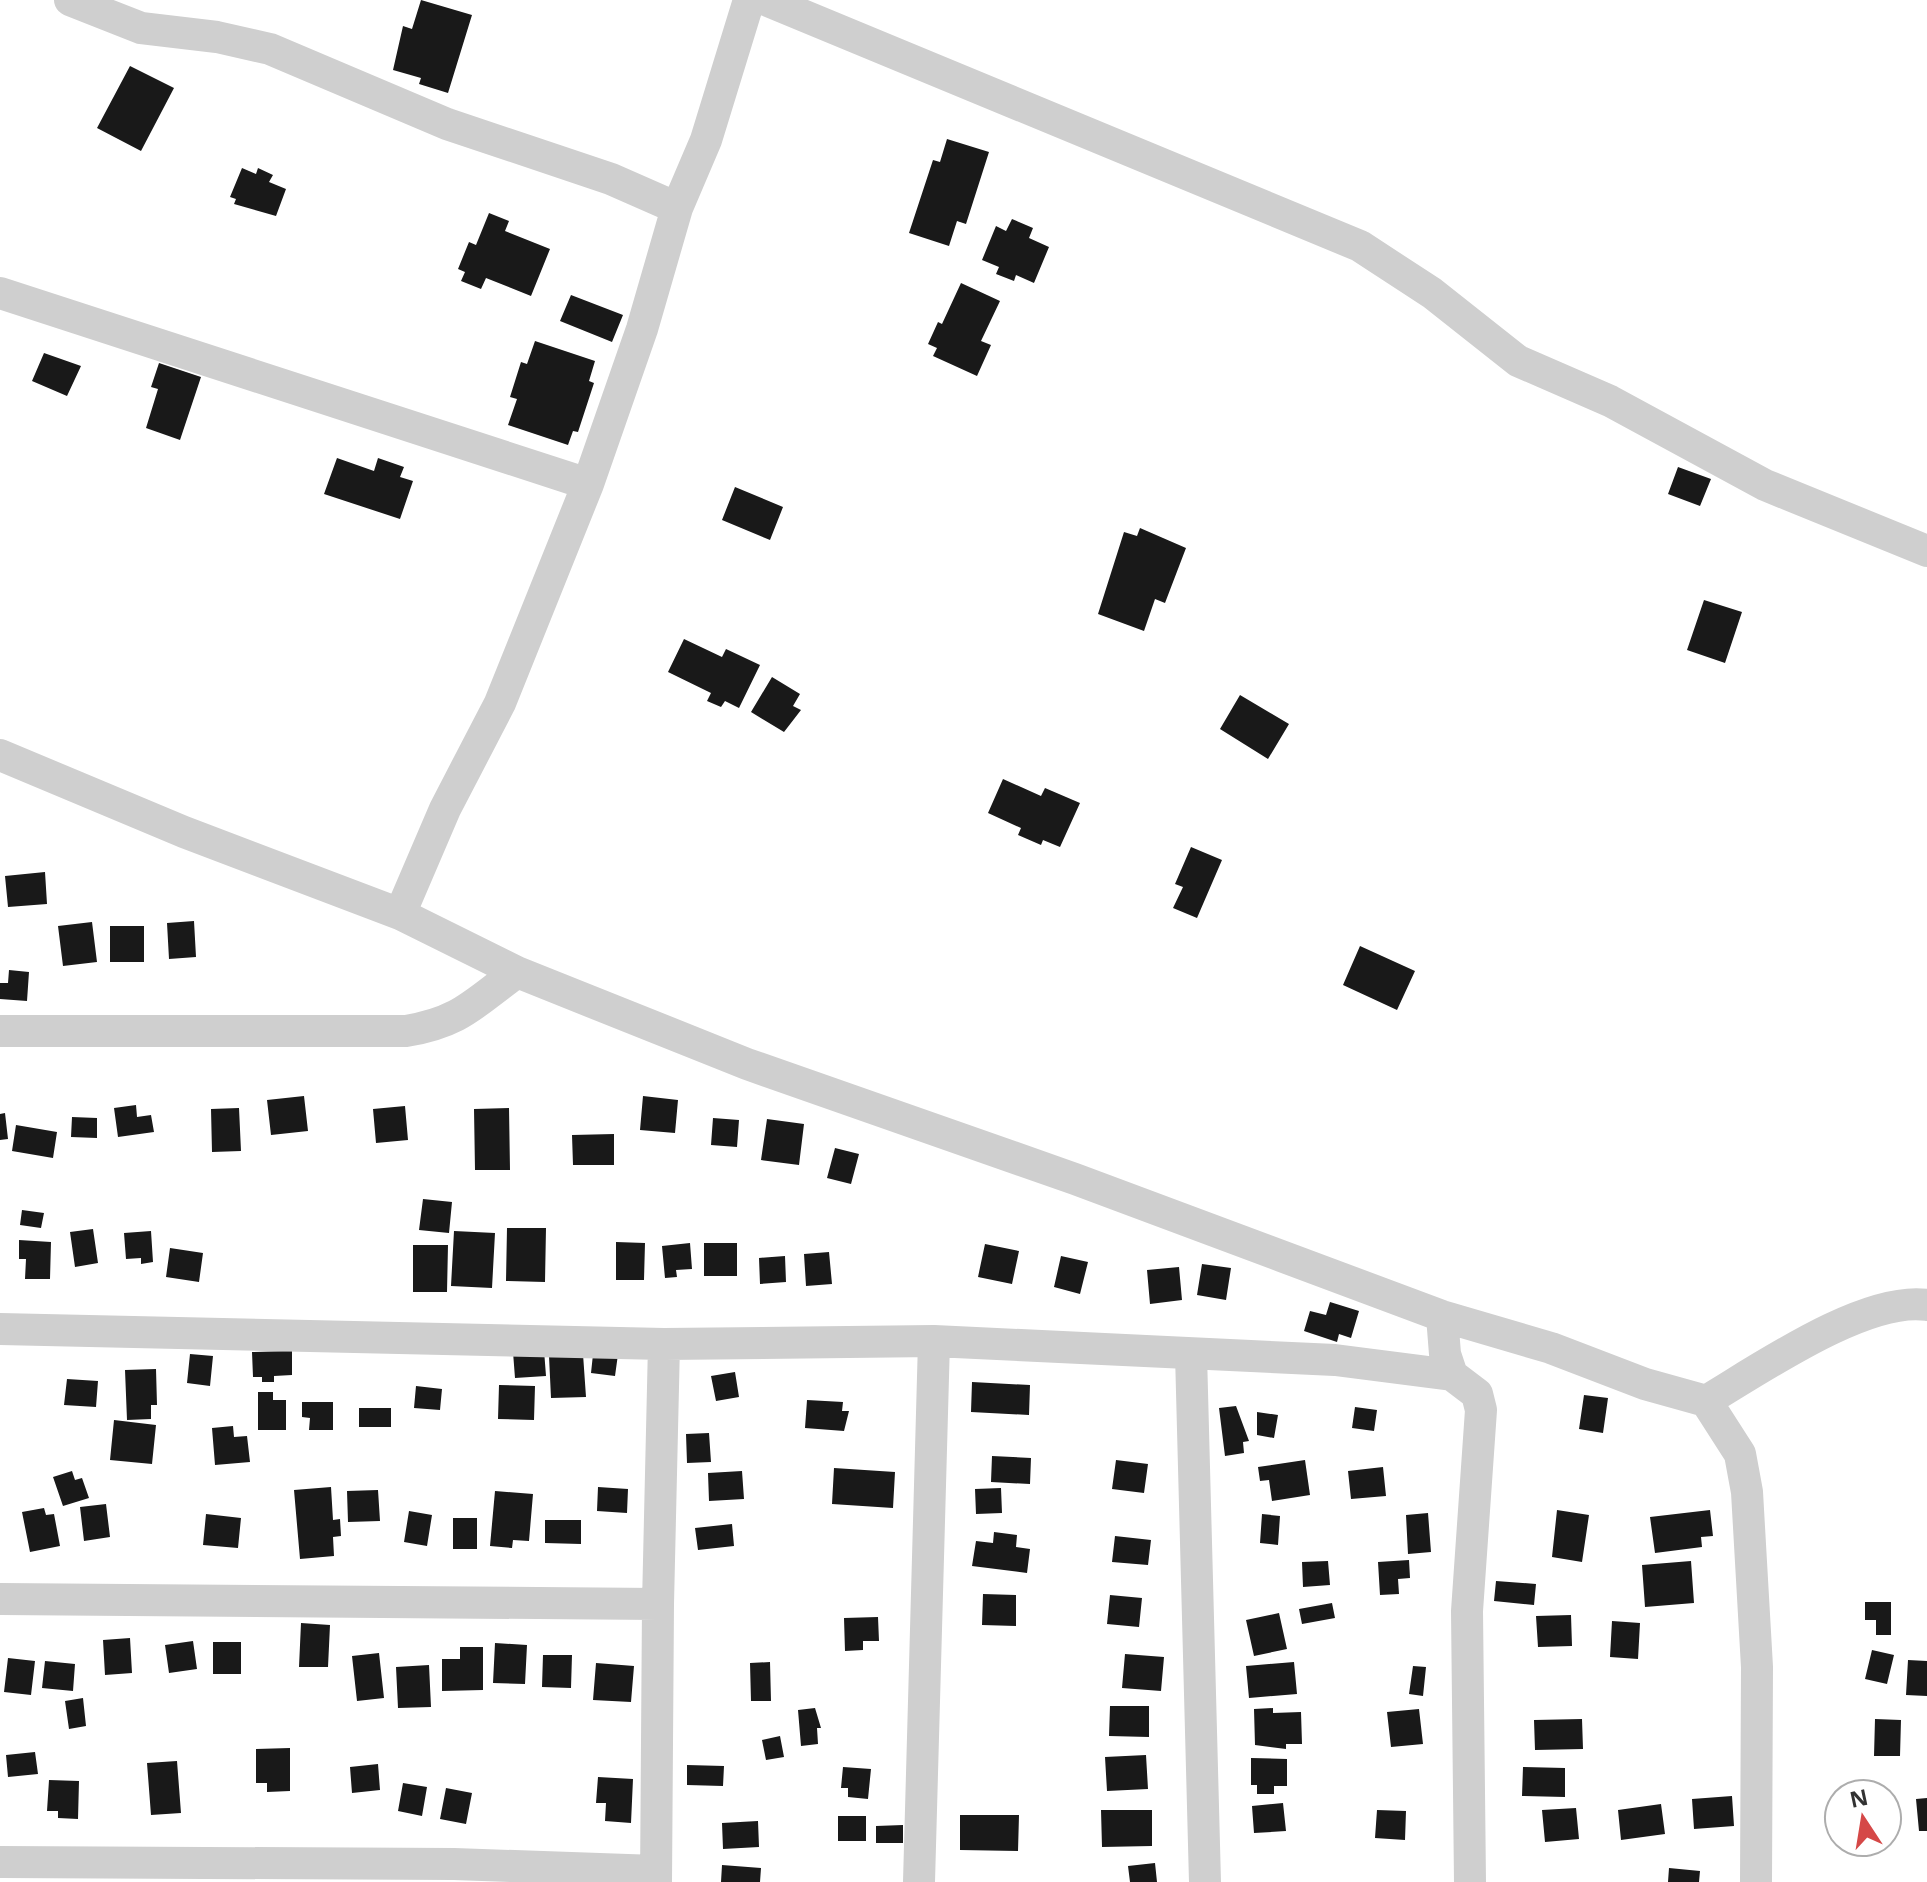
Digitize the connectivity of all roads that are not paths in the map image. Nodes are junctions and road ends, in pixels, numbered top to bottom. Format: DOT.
graph roads {
  1 [pos="70,0"];
  2 [pos="749,0"];
  3 [pos="766,0"];
  4 [pos="677,208"];
  5 [pos="0,293"];
  6 [pos="588,484"];
  7 [pos="1927,551"];
  8 [pos="0,755"];
  9 [pos="400,914"];
  10 [pos="517,972"];
  11 [pos="0,1031"];
  12 [pos="1927,1305"];
  13 [pos="1442,1316"];
  14 [pos="0,1329"];
  15 [pos="934,1341"];
  16 [pos="664,1344"];
  17 [pos="1191,1354"];
  18 [pos="1452,1375"];
  19 [pos="1706,1401"];
  20 [pos="0,1599"];
  21 [pos="658,1604"];
  22 [pos="0,1862"];
  23 [pos="656,1876"];
  24 [pos="919,1882"];
  25 [pos="1205,1882"];
  26 [pos="1470,1882"];
  27 [pos="1756,1882"];
  1 -- 4 [label="street"];
  2 -- 4 [label="street"];
  3 -- 7 [label="street"];
  4 -- 6 [label="street"];
  5 -- 6 [label="street"];
  6 -- 9 [label="street"];
  8 -- 9 [label="street"];
  9 -- 10 [label="street"];
  10 -- 11 [label="street"];
  10 -- 13 [label="street"];
  12 -- 19 [label="street"];
  13 -- 18 [label="street"];
  13 -- 19 [label="street"];
  14 -- 16 [label="street"];
  15 -- 16 [label="street"];
  15 -- 17 [label="street"];
  15 -- 24 [label="street"];
  16 -- 21 [label="street"];
  17 -- 18 [label="street"];
  17 -- 25 [label="street"];
  18 -- 26 [label="street"];
  19 -- 27 [label="street"];
  20 -- 21 [label="street"];
  21 -- 23 [label="street"];
  22 -- 23 [label="street"];
}
